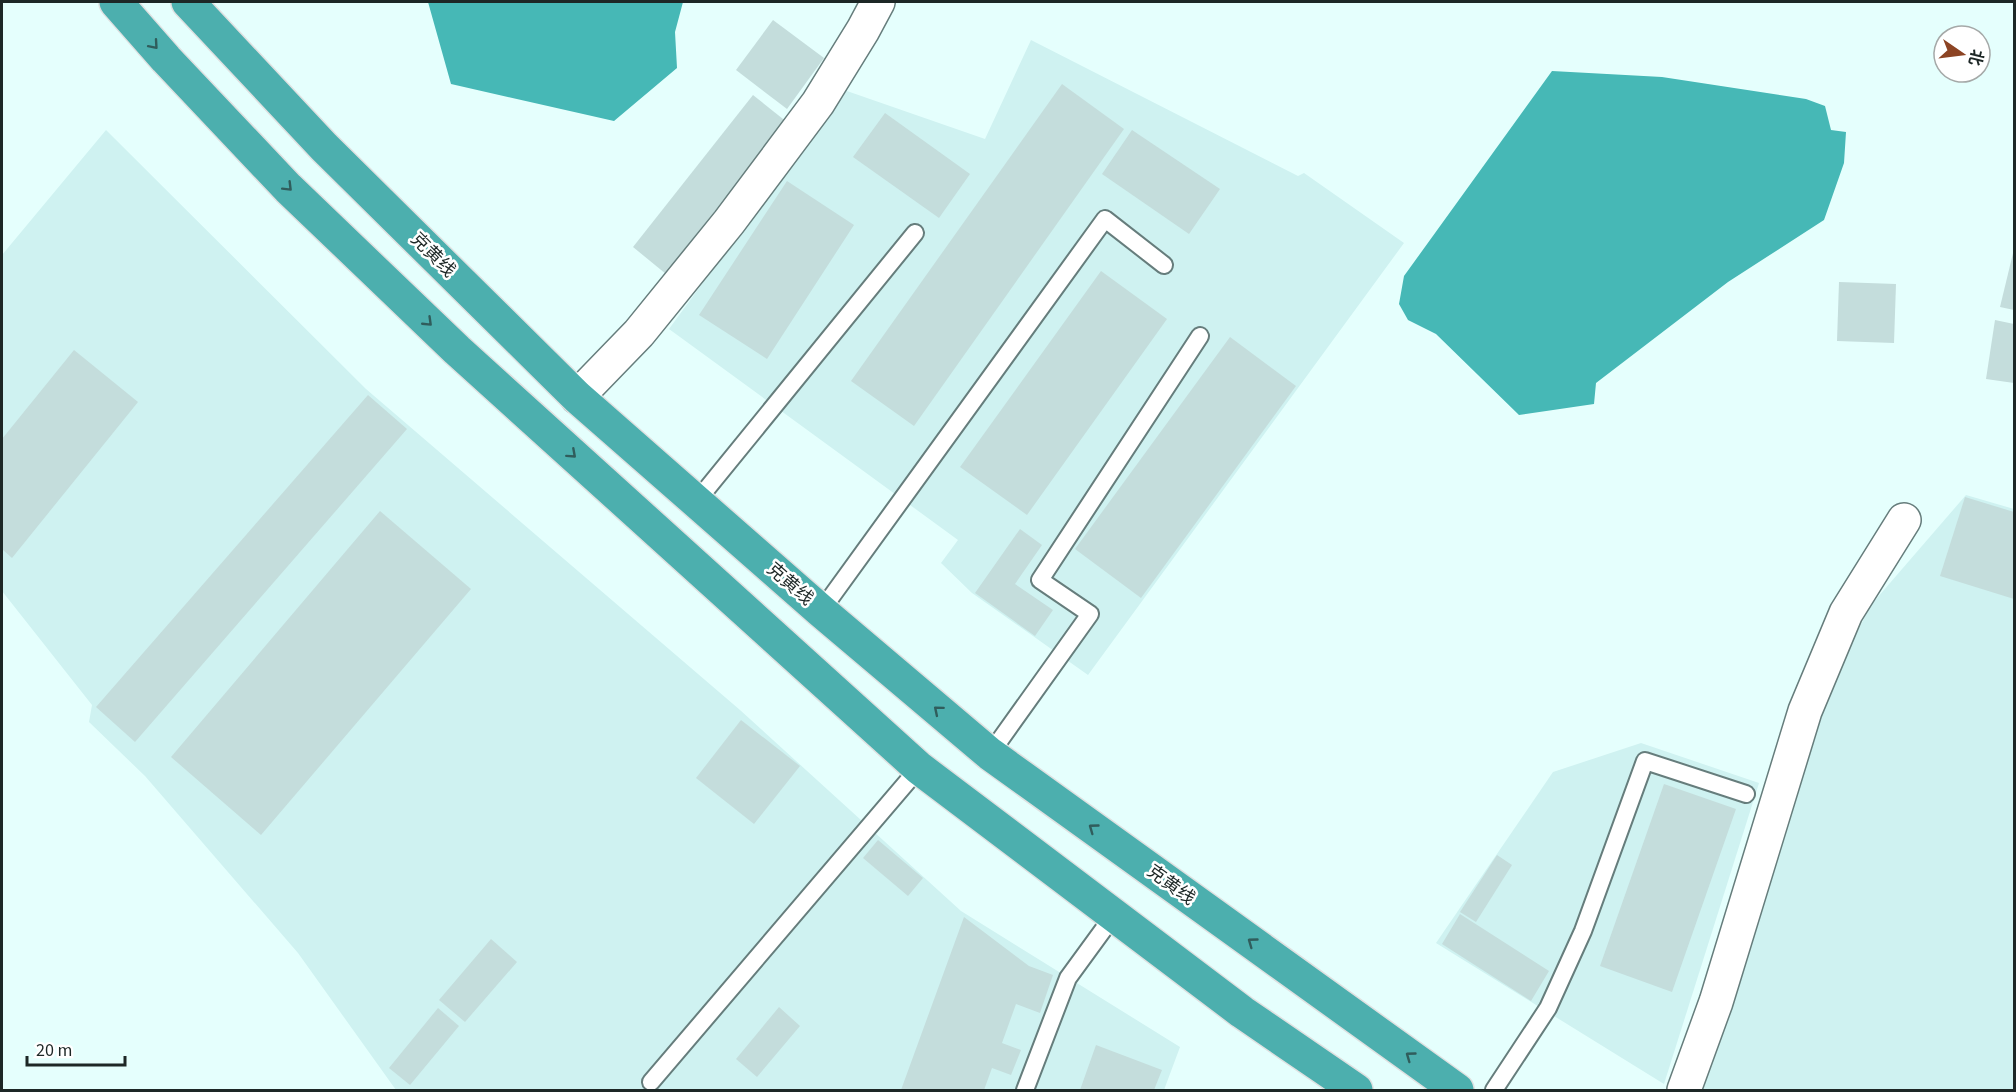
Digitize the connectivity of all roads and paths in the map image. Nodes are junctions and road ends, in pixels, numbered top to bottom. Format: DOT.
graph roads {
  1 [pos="116,2"];
  2 [pos="188,2"];
  3 [pos="878,2"];
  4 [pos="915,233"];
  5 [pos="1164,265"];
  6 [pos="1200,336"];
  7 [pos="577,397"];
  8 [pos="696,502"];
  9 [pos="1904,520"];
  10 [pos="821,611"];
  11 [pos="990,754"];
  12 [pos="919,768"];
  13 [pos="1746,794"];
  14 [pos="1114,915"];
  15 [pos="651,1082"];
  16 [pos="1025,1090"];
  17 [pos="1356,1090"];
  18 [pos="1457,1090"];
  19 [pos="1494,1090"];
  20 [pos="1683,1090"];
  1 -- 12 [label="highway, one-way"];
  2 -- 7 [label="highway, 克黄线"];
  3 -- 7 [label="street"];
  4 -- 8 [label="lane"];
  5 -- 10 [label="lane"];
  6 -- 11 [label="lane"];
  7 -- 8 [label="highway, 克黄线"];
  8 -- 10 [label="highway, 克黄线"];
  9 -- 20 [label="street"];
  11 -- 10 [label="highway, 克黄线, one-way"];
  18 -- 11 [label="highway, 克黄线, one-way"];
  12 -- 14 [label="highway"];
  12 -- 15 [label="lane"];
  13 -- 19 [label="lane"];
  14 -- 16 [label="lane"];
  14 -- 17 [label="highway"];
}
